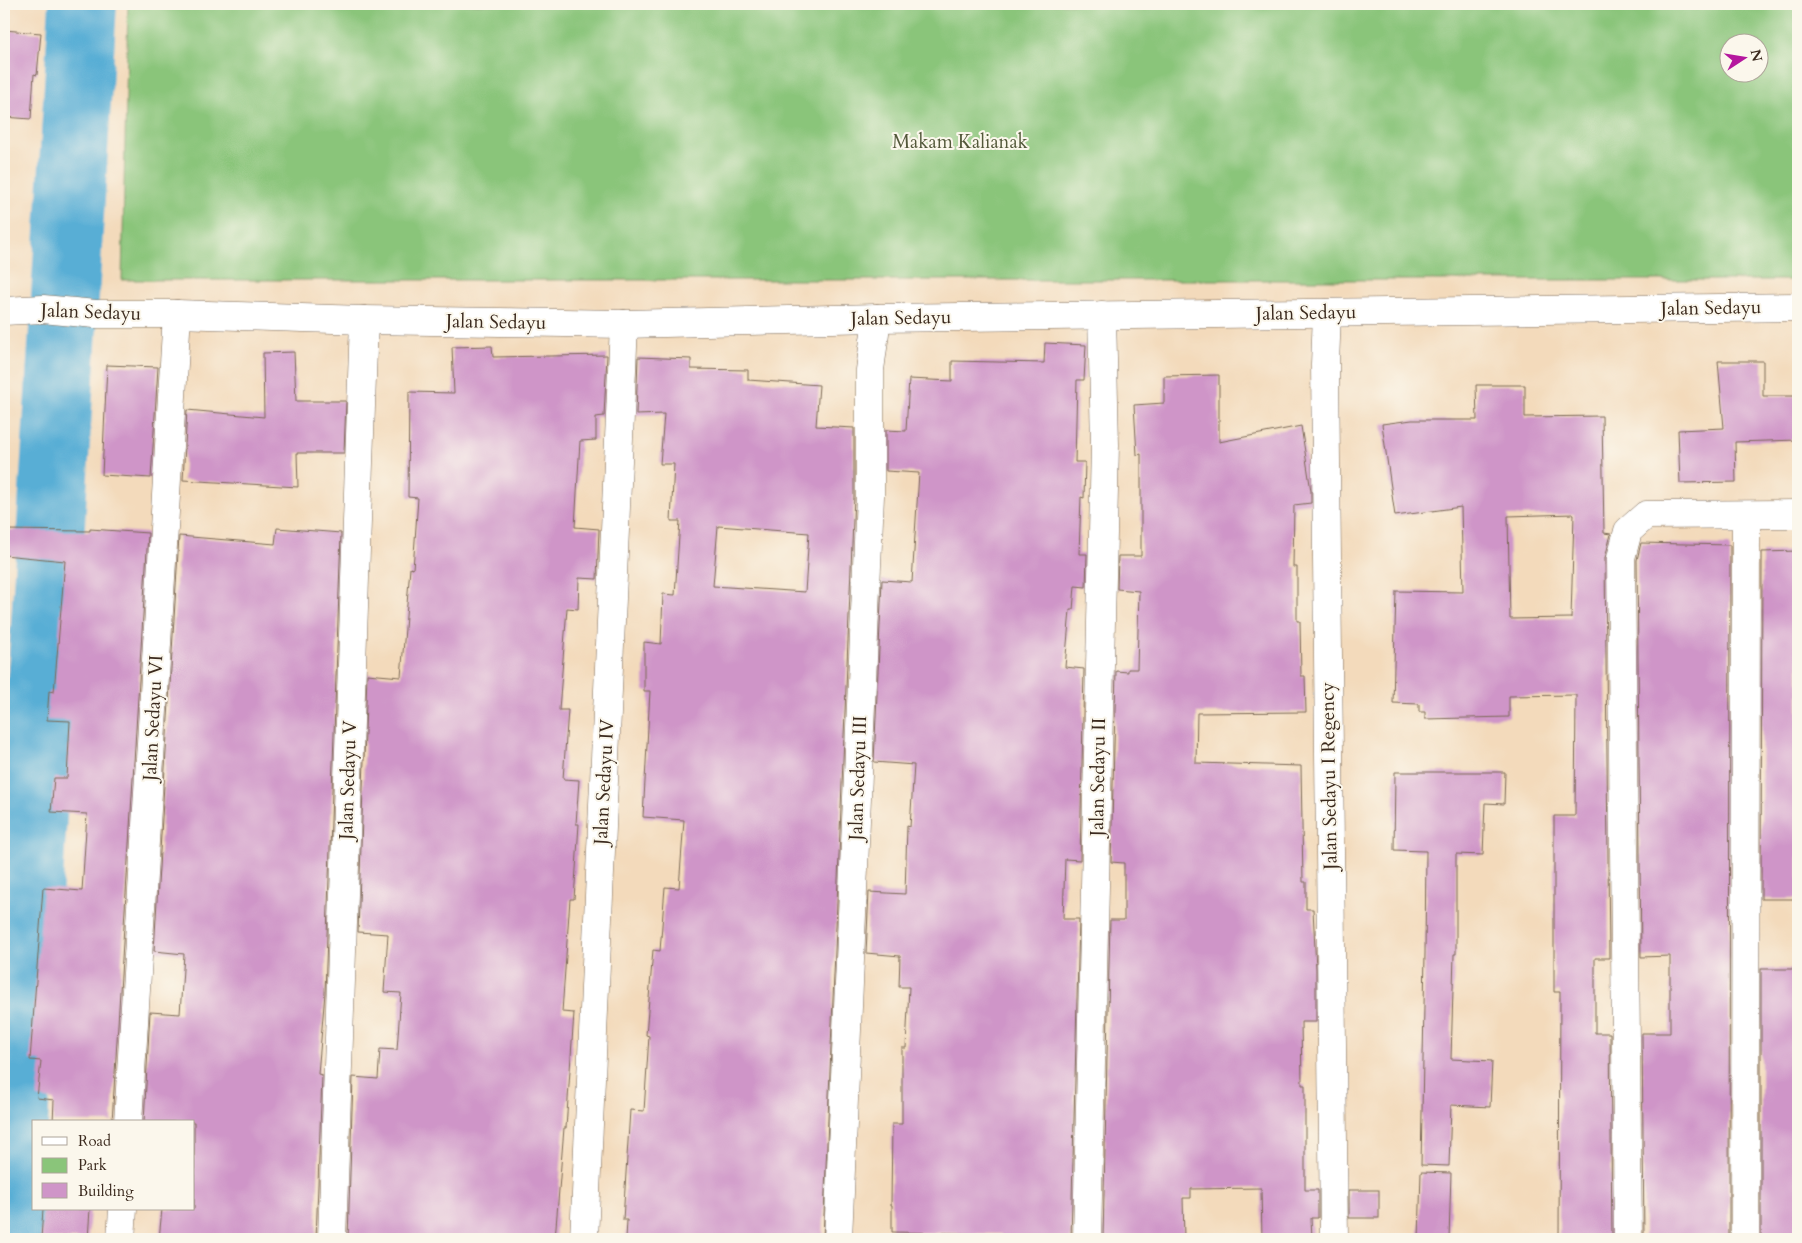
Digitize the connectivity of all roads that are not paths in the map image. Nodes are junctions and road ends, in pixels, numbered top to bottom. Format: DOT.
graph roads {
  1 [pos="1798,307"];
  2 [pos="4,311"];
  3 [pos="1327,313"];
  4 [pos="177,314"];
  5 [pos="1102,315"];
  6 [pos="877,318"];
  7 [pos="364,320"];
  8 [pos="624,324"];
  9 [pos="1798,514"];
  10 [pos="1746,515"];
  11 [pos="128,1120"];
  12 [pos="123,1210"];
  13 [pos="121,1239"];
  14 [pos="332,1239"];
  15 [pos="584,1239"];
  16 [pos="838,1239"];
  17 [pos="1087,1239"];
  18 [pos="1334,1239"];
  19 [pos="1628,1239"];
  20 [pos="1745,1239"];
  1 -- 3 [label="street, Jalan Sedayu"];
  2 -- 4 [label="street, Jalan Sedayu"];
  3 -- 5 [label="street, Jalan Sedayu"];
  3 -- 18 [label="street, Jalan Sedayu I Regency"];
  4 -- 7 [label="street, Jalan Sedayu"];
  4 -- 11 [label="street, Jalan Sedayu VI"];
  5 -- 6 [label="street, Jalan Sedayu"];
  5 -- 17 [label="street, Jalan Sedayu II"];
  6 -- 8 [label="street, Jalan Sedayu"];
  6 -- 16 [label="street, Jalan Sedayu III"];
  7 -- 8 [label="street, Jalan Sedayu"];
  7 -- 14 [label="street, Jalan Sedayu V"];
  8 -- 15 [label="street, Jalan Sedayu IV"];
  9 -- 10 [label="street"];
  10 -- 19 [label="street"];
  10 -- 20 [label="street"];
  12 -- 13 [label="street"];
}
